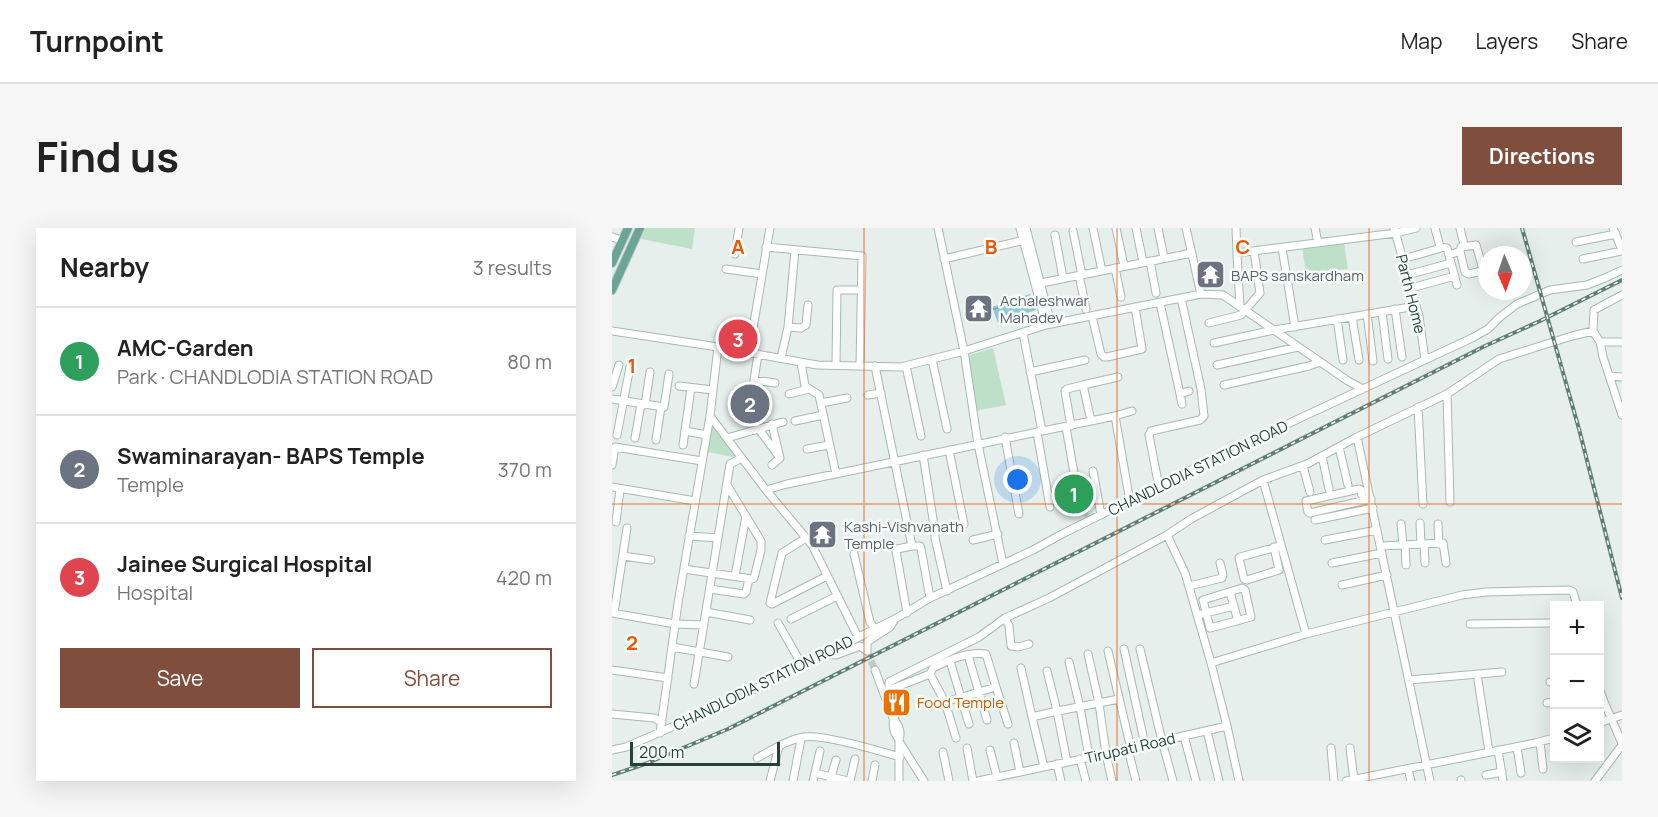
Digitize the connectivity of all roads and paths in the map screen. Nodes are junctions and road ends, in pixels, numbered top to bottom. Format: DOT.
graph roads {
  1 [pos="628,228"];
  2 [pos="640,228"];
  3 [pos="739,228"];
  4 [pos="770,228"];
  5 [pos="938,228"];
  6 [pos="1020,228"];
  7 [pos="1026,228"];
  8 [pos="1093,228"];
  9 [pos="1116,228"];
  10 [pos="1136,228"];
  11 [pos="1158,228"];
  12 [pos="1186,228"];
  13 [pos="1236,228"];
  14 [pos="1315,228"];
  15 [pos="1416,228"];
  16 [pos="1435,228"];
  17 [pos="1460,228"];
  18 [pos="1395,230"];
  19 [pos="1073,231"];
  20 [pos="1614,231"];
  21 [pos="1055,235"];
  22 [pos="612,237"];
  23 [pos="622,240"];
  24 [pos="1025,240"];
  25 [pos="1576,242"];
  26 [pos="1318,243"];
  27 [pos="766,247"];
  28 [pos="1282,248"];
  29 [pos="1441,248"];
  30 [pos="1462,248"];
  31 [pos="795,250"];
  32 [pos="1622,250"];
  33 [pos="1254,251"];
  34 [pos="1192,253"];
  35 [pos="1237,253"];
  36 [pos="735,254"];
  37 [pos="1449,255"];
  38 [pos="1164,258"];
  39 [pos="944,259"];
  40 [pos="1403,259"];
  41 [pos="1582,259"];
  42 [pos="1146,262"];
  43 [pos="612,263"];
  44 [pos="1451,263"];
  45 [pos="1124,266"];
  46 [pos="1115,268"];
  47 [pos="726,269"];
  48 [pos="1622,270"];
  49 [pos="1102,271"];
  50 [pos="762,274"];
  51 [pos="1081,275"];
  52 [pos="1407,275"];
  53 [pos="1455,276"];
  54 [pos="1063,278"];
  55 [pos="1041,283"];
  56 [pos="1457,285"];
  57 [pos="1411,288"];
  58 [pos="861,290"];
  59 [pos="612,291"];
  60 [pos="1156,293"];
  61 [pos="1201,294"];
  62 [pos="1622,295"];
  63 [pos="1121,297"];
  64 [pos="1181,298"];
  65 [pos="1160,303"];
  66 [pos="808,305"];
  67 [pos="1416,306"];
  68 [pos="1135,307"];
  69 [pos="1086,309"];
  70 [pos="1243,309"];
  71 [pos="1395,309"];
  72 [pos="1382,312"];
  73 [pos="1367,314"];
  74 [pos="1092,316"];
  75 [pos="1352,317"];
  76 [pos="1337,320"];
  77 [pos="1209,323"];
  78 [pos="1048,325"];
  79 [pos="788,327"];
  80 [pos="1295,327"];
  81 [pos="1274,330"];
  82 [pos="612,331"];
  83 [pos="1593,332"];
  84 [pos="1023,333"];
  85 [pos="1600,342"];
  86 [pos="1622,342"];
  87 [pos="1214,343"];
  88 [pos="718,346"];
  89 [pos="1298,347"];
  90 [pos="964,351"];
  91 [pos="749,352"];
  92 [pos="758,354"];
  93 [pos="1402,357"];
  94 [pos="781,358"];
  95 [pos="932,359"];
  96 [pos="1086,360"];
  97 [pos="1343,360"];
  98 [pos="1359,360"];
  99 [pos="1373,360"];
  100 [pos="1388,360"];
  101 [pos="1425,360"];
  102 [pos="801,362"];
  103 [pos="1320,362"];
  104 [pos="619,365"];
  105 [pos="836,365"];
  106 [pos="1218,365"];
  107 [pos="860,366"];
  108 [pos="875,366"];
  109 [pos="906,366"];
  110 [pos="630,367"];
  111 [pos="650,372"];
  112 [pos="1030,372"];
  113 [pos="669,374"];
  114 [pos="1609,376"];
  115 [pos="1118,377"];
  116 [pos="1622,377"];
  117 [pos="775,383"];
  118 [pos="1083,385"];
  119 [pos="1224,385"];
  120 [pos="679,386"];
  121 [pos="612,387"];
  122 [pos="691,388"];
  123 [pos="810,389"];
  124 [pos="1363,389"];
  125 [pos="713,390"];
  126 [pos="1190,392"];
  127 [pos="881,393"];
  128 [pos="789,394"];
  129 [pos="1180,394"];
  130 [pos="1447,394"];
  131 [pos="868,396"];
  132 [pos="847,398"];
  133 [pos="612,399"];
  134 [pos="622,401"];
  135 [pos="821,403"];
  136 [pos="643,404"];
  137 [pos="1182,404"];
  138 [pos="661,407"];
  139 [pos="1418,408"];
  140 [pos="1132,411"];
  141 [pos="823,415"];
  142 [pos="1622,415"];
  143 [pos="710,416"];
  144 [pos="1115,416"];
  145 [pos="795,421"];
  146 [pos="1091,421"];
  147 [pos="783,422"];
  148 [pos="772,424"];
  149 [pos="1068,426"];
  150 [pos="758,428"];
  151 [pos="947,429"];
  152 [pos="685,431"];
  153 [pos="1040,431"];
  154 [pos="616,435"];
  155 [pos="706,435"];
  156 [pos="921,436"];
  157 [pos="1357,437"];
  158 [pos="635,438"];
  159 [pos="727,438"];
  160 [pos="1005,438"];
  161 [pos="656,440"];
  162 [pos="978,444"];
  163 [pos="829,445"];
  164 [pos="683,446"];
  165 [pos="1339,447"];
  166 [pos="807,449"];
  167 [pos="949,450"];
  168 [pos="923,455"];
  169 [pos="1322,456"];
  170 [pos="742,458"];
  171 [pos="780,458"];
  172 [pos="702,461"];
  173 [pos="895,462"];
  174 [pos="612,465"];
  175 [pos="772,465"];
  176 [pos="1303,465"];
  177 [pos="1093,471"];
  178 [pos="1074,473"];
  179 [pos="836,474"];
  180 [pos="1263,480"];
  181 [pos="727,485"];
  182 [pos="1348,485"];
  183 [pos="1160,487"];
  184 [pos="616,488"];
  185 [pos="1329,489"];
  186 [pos="766,490"];
  187 [pos="1310,492"];
  188 [pos="1129,496"];
  189 [pos="1367,500"];
  190 [pos="695,501"];
  191 [pos="1450,502"];
  192 [pos="1423,504"];
  193 [pos="1050,507"];
  194 [pos="1373,508"];
  195 [pos="1019,514"];
  196 [pos="1101,515"];
  197 [pos="746,516"];
  198 [pos="1315,520"];
  199 [pos="616,522"];
  200 [pos="964,524"];
  201 [pos="1401,524"];
  202 [pos="1420,524"];
  203 [pos="1438,524"];
  204 [pos="627,528"];
  205 [pos="1377,530"];
  206 [pos="998,534"];
  207 [pos="1167,535"];
  208 [pos="689,536"];
  209 [pos="718,538"];
  210 [pos="806,538"];
  211 [pos="973,540"];
  212 [pos="1325,540"];
  213 [pos="1422,544"];
  214 [pos="1439,544"];
  215 [pos="1404,545"];
  216 [pos="912,546"];
  217 [pos="1277,546"];
  218 [pos="1382,549"];
  219 [pos="855,554"];
  220 [pos="623,556"];
  221 [pos="651,560"];
  222 [pos="1220,563"];
  223 [pos="1332,563"];
  224 [pos="1425,563"];
  225 [pos="1446,563"];
  226 [pos="1003,564"];
  227 [pos="1406,565"];
  228 [pos="684,569"];
  229 [pos="712,574"];
  230 [pos="1387,575"];
  231 [pos="735,576"];
  232 [pos="827,576"];
  233 [pos="749,579"];
  234 [pos="1342,585"];
  235 [pos="1189,586"];
  236 [pos="710,589"];
  237 [pos="947,591"];
  238 [pos="1230,592"];
  239 [pos="837,596"];
  240 [pos="930,598"];
  241 [pos="1576,601"];
  242 [pos="1234,606"];
  243 [pos="1395,610"];
  244 [pos="706,612"];
  245 [pos="613,613"];
  246 [pos="907,613"];
  247 [pos="1202,614"];
  248 [pos="791,618"];
  249 [pos="1005,618"];
  250 [pos="895,619"];
  251 [pos="750,620"];
  252 [pos="1238,621"];
  253 [pos="778,623"];
  254 [pos="1550,623"];
  255 [pos="675,624"];
  256 [pos="1470,624"];
  257 [pos="704,626"];
  258 [pos="875,629"];
  259 [pos="1306,634"];
  260 [pos="858,637"];
  261 [pos="1029,644"];
  262 [pos="672,647"];
  263 [pos="1124,649"];
  264 [pos="1140,649"];
  265 [pos="1108,651"];
  266 [pos="700,652"];
  267 [pos="824,654"];
  268 [pos="1088,654"];
  269 [pos="968,655"];
  270 [pos="728,657"];
  271 [pos="950,661"];
  272 [pos="1069,662"];
  273 [pos="1211,663"];
  274 [pos="802,665"];
  275 [pos="1021,668"];
  276 [pos="612,670"];
  277 [pos="875,670"];
  278 [pos="1047,671"];
  279 [pos="1502,672"];
  280 [pos="930,674"];
  281 [pos="668,678"];
  282 [pos="1409,680"];
  283 [pos="1478,680"];
  284 [pos="694,684"];
  285 [pos="996,687"];
  286 [pos="889,690"];
  287 [pos="979,692"];
  288 [pos="961,697"];
  289 [pos="1119,699"];
  290 [pos="945,702"];
  291 [pos="1099,703"];
  292 [pos="1604,704"];
  293 [pos="1080,707"];
  294 [pos="1057,711"];
  295 [pos="612,714"];
  296 [pos="1622,715"];
  297 [pos="1032,717"];
  298 [pos="894,719"];
  299 [pos="1613,719"];
  300 [pos="987,720"];
  301 [pos="662,722"];
  302 [pos="1604,722"];
  303 [pos="969,724"];
  304 [pos="1008,724"];
  305 [pos="1227,726"];
  306 [pos="1207,731"];
  307 [pos="660,733"];
  308 [pos="1184,736"];
  309 [pos="956,738"];
  310 [pos="801,739"];
  311 [pos="1550,739"];
  312 [pos="899,740"];
  313 [pos="1162,741"];
  314 [pos="1014,742"];
  315 [pos="1540,742"];
  316 [pos="1622,744"];
  317 [pos="1145,745"];
  318 [pos="779,747"];
  319 [pos="1517,747"];
  320 [pos="967,748"];
  321 [pos="1331,748"];
  322 [pos="1350,748"];
  323 [pos="1130,749"];
  324 [pos="612,750"];
  325 [pos="990,750"];
  326 [pos="1498,750"];
  327 [pos="820,751"];
  328 [pos="943,752"];
  329 [pos="1490,752"];
  330 [pos="1106,754"];
  331 [pos="900,757"];
  332 [pos="1089,757"];
  333 [pos="757,758"];
  334 [pos="855,759"];
  335 [pos="1080,759"];
  336 [pos="836,760"];
  337 [pos="1067,762"];
  338 [pos="1057,764"];
  339 [pos="875,765"];
  340 [pos="1426,766"];
  341 [pos="1044,767"];
  342 [pos="1408,769"];
  343 [pos="1543,769"];
  344 [pos="1020,772"];
  345 [pos="1502,772"];
  346 [pos="1521,773"];
  347 [pos="1486,775"];
  348 [pos="814,777"];
  349 [pos="997,777"];
  350 [pos="1381,778"];
  351 [pos="830,779"];
  352 [pos="1350,780"];
  353 [pos="770,781"];
  354 [pos="793,781"];
  355 [pos="849,781"];
  356 [pos="872,781"];
  357 [pos="899,781"];
  358 [pos="924,781"];
  359 [pos="949,781"];
  360 [pos="973,781"];
  361 [pos="978,781"];
  362 [pos="1061,781"];
  363 [pos="1086,781"];
  364 [pos="1112,781"];
  365 [pos="1136,781"];
  366 [pos="1173,781"];
  367 [pos="1196,781"];
  368 [pos="1219,781"];
  369 [pos="1239,781"];
  370 [pos="1334,781"];
  371 [pos="1411,781"];
  372 [pos="1430,781"];
  373 [pos="1503,781"];
  374 [pos="1595,781"];
  1 -- 23 [label="main road"];
  2 -- 59 [label="main road"];
  3 -- 36 [label="street"];
  4 -- 27 [label="street"];
  5 -- 39 [label="street"];
  6 -- 24 [label="street"];
  7 -- 55 [label="street"];
  8 -- 49 [label="street"];
  9 -- 45 [label="street"];
  10 -- 42 [label="street"];
  11 -- 38 [label="street"];
  12 -- 34 [label="street"];
  13 -- 35 [label="street"];
  14 -- 26 [label="street"];
  15 -- 18 [label="street"];
  16 -- 29 [label="street"];
  17 -- 30 [label="street"];
  18 -- 26 [label="street"];
  18 -- 40 [label="street, Parth Home"];
  19 -- 51 [label="street"];
  20 -- 25 [label="street"];
  20 -- 32 [label="street"];
  21 -- 54 [label="street"];
  22 -- 23 [label="street"];
  23 -- 43 [label="main road"];
  24 -- 39 [label="street"];
  24 -- 78 [label="street"];
  26 -- 28 [label="street"];
  27 -- 31 [label="street"];
  27 -- 50 [label="street"];
  28 -- 33 [label="street"];
  28 -- 80 [label="street"];
  29 -- 37 [label="street"];
  29 -- 40 [label="street"];
  30 -- 30 [label="street"];
  30 -- 37 [label="street"];
  31 -- 58 [label="street"];
  31 -- 79 [label="street"];
  32 -- 41 [label="street"];
  33 -- 35 [label="street"];
  33 -- 70 [label="street"];
  34 -- 38 [label="street"];
  34 -- 61 [label="street"];
  35 -- 70 [label="street"];
  37 -- 44 [label="street"];
  38 -- 42 [label="street"];
  39 -- 90 [label="street"];
  40 -- 52 [label="street, Parth Home"];
  42 -- 45 [label="street"];
  42 -- 60 [label="street"];
  44 -- 52 [label="street"];
  44 -- 53 [label="street"];
  45 -- 46 [label="street"];
  46 -- 49 [label="street"];
  46 -- 63 [label="street"];
  47 -- 50 [label="street"];
  48 -- 101 [label="street, CHANDLODIA STATION ROAD"];
  49 -- 51 [label="street"];
  50 -- 91 [label="street"];
  51 -- 54 [label="street"];
  51 -- 69 [label="street"];
  52 -- 57 [label="street, Parth Home"];
  53 -- 56 [label="street"];
  53 -- 57 [label="street"];
  54 -- 55 [label="street"];
  55 -- 78 [label="street"];
  57 -- 67 [label="street, Parth Home"];
  58 -- 105 [label="street"];
  58 -- 107 [label="street"];
  61 -- 64 [label="street"];
  61 -- 70 [label="street"];
  62 -- 83 [label="street"];
  64 -- 65 [label="street"];
  64 -- 183 [label="street"];
  65 -- 68 [label="street"];
  65 -- 129 [label="street"];
  66 -- 79 [label="street"];
  67 -- 71 [label="street"];
  67 -- 101 [label="street, Parth Home"];
  68 -- 74 [label="street"];
  68 -- 74 [label="street"];
  70 -- 77 [label="street"];
  70 -- 81 [label="street"];
  71 -- 72 [label="street"];
  71 -- 93 [label="street"];
  72 -- 73 [label="street"];
  72 -- 100 [label="street"];
  73 -- 75 [label="street"];
  73 -- 99 [label="street"];
  74 -- 78 [label="street"];
  75 -- 76 [label="street"];
  75 -- 98 [label="street"];
  76 -- 80 [label="street"];
  76 -- 97 [label="street"];
  78 -- 84 [label="street"];
  79 -- 94 [label="street"];
  80 -- 81 [label="street"];
  81 -- 87 [label="street"];
  81 -- 89 [label="street"];
  82 -- 88 [label="street"];
  83 -- 85 [label="street"];
  83 -- 130 [label="street"];
  84 -- 90 [label="street"];
  84 -- 112 [label="street"];
  85 -- 86 [label="street"];
  85 -- 114 [label="street"];
  88 -- 91 [label="street"];
  88 -- 125 [label="street"];
  89 -- 103 [label="street"];
  89 -- 106 [label="street"];
  90 -- 95 [label="street"];
  90 -- 162 [label="street"];
  91 -- 92 [label="street"];
  92 -- 94 [label="street"];
  92 -- 117 [label="street"];
  94 -- 102 [label="street"];
  95 -- 109 [label="street"];
  95 -- 151 [label="street"];
  96 -- 112 [label="street"];
  101 -- 124 [label="street, CHANDLODIA STATION ROAD"];
  102 -- 105 [label="street"];
  102 -- 123 [label="street"];
  103 -- 119 [label="street"];
  103 -- 124 [label="street"];
  104 -- 121 [label="street"];
  105 -- 107 [label="street"];
  107 -- 108 [label="street"];
  108 -- 109 [label="street"];
  108 -- 127 [label="street"];
  109 -- 156 [label="street"];
  110 -- 134 [label="street"];
  111 -- 136 [label="street"];
  112 -- 153 [label="street"];
  113 -- 138 [label="street"];
  114 -- 116 [label="street"];
  114 -- 142 [label="street"];
  115 -- 118 [label="street"];
  118 -- 146 [label="street"];
  118 -- 149 [label="street"];
  120 -- 122 [label="street"];
  122 -- 125 [label="street"];
  122 -- 152 [label="street"];
  123 -- 128 [label="street"];
  123 -- 135 [label="street"];
  124 -- 183 [label="street, CHANDLODIA STATION ROAD"];
  125 -- 143 [label="street"];
  126 -- 129 [label="street"];
  127 -- 131 [label="street"];
  127 -- 173 [label="street"];
  129 -- 137 [label="street"];
  130 -- 139 [label="street"];
  130 -- 191 [label="street"];
  132 -- 135 [label="street"];
  133 -- 134 [label="street"];
  134 -- 136 [label="street"];
  134 -- 154 [label="street"];
  135 -- 141 [label="street"];
  136 -- 138 [label="street"];
  136 -- 158 [label="street"];
  138 -- 161 [label="street"];
  139 -- 157 [label="street"];
  139 -- 192 [label="street"];
  140 -- 144 [label="street"];
  141 -- 145 [label="street"];
  141 -- 163 [label="street"];
  143 -- 155 [label="street"];
  143 -- 159 [label="street"];
  144 -- 146 [label="street"];
  144 -- 188 [label="street"];
  146 -- 149 [label="street"];
  147 -- 148 [label="street"];
  148 -- 150 [label="street"];
  148 -- 171 [label="street"];
  149 -- 153 [label="street"];
  149 -- 178 [label="street"];
  150 -- 159 [label="street"];
  150 -- 171 [label="street"];
  152 -- 155 [label="street"];
  152 -- 164 [label="street"];
  153 -- 160 [label="street"];
  153 -- 193 [label="street"];
  155 -- 172 [label="street"];
  157 -- 165 [label="street"];
  157 -- 189 [label="street"];
  159 -- 170 [label="street"];
  160 -- 162 [label="street"];
  160 -- 195 [label="street"];
  162 -- 167 [label="street"];
  162 -- 206 [label="street"];
  163 -- 166 [label="street"];
  163 -- 179 [label="street"];
  165 -- 169 [label="street"];
  165 -- 182 [label="street"];
  167 -- 168 [label="street"];
  167 -- 200 [label="street"];
  168 -- 173 [label="street"];
  168 -- 237 [label="street"];
  169 -- 176 [label="street"];
  169 -- 185 [label="street"];
  170 -- 181 [label="street"];
  170 -- 186 [label="street"];
  171 -- 175 [label="street"];
  172 -- 174 [label="street"];
  172 -- 190 [label="street"];
  173 -- 179 [label="street"];
  173 -- 216 [label="street"];
  176 -- 180 [label="street"];
  176 -- 187 [label="street"];
  177 -- 196 [label="street"];
  179 -- 186 [label="street"];
  180 -- 207 [label="street"];
  180 -- 217 [label="street"];
  181 -- 197 [label="street"];
  181 -- 209 [label="street"];
  183 -- 196 [label="street, CHANDLODIA STATION ROAD"];
  184 -- 190 [label="street"];
  184 -- 199 [label="street"];
  186 -- 210 [label="street"];
  189 -- 189 [label="street"];
  189 -- 194 [label="street"];
  190 -- 208 [label="street"];
  194 -- 198 [label="street"];
  194 -- 205 [label="street"];
  196 -- 226 [label="street, CHANDLODIA STATION ROAD"];
  197 -- 231 [label="street"];
  197 -- 233 [label="street"];
  201 -- 215 [label="street"];
  202 -- 213 [label="street"];
  203 -- 214 [label="street"];
  204 -- 220 [label="street"];
  205 -- 212 [label="street"];
  205 -- 218 [label="street"];
  206 -- 211 [label="street"];
  206 -- 226 [label="street"];
  207 -- 235 [label="street"];
  207 -- 249 [label="street"];
  208 -- 209 [label="street"];
  208 -- 228 [label="street"];
  209 -- 229 [label="street"];
  210 -- 232 [label="street"];
  210 -- 232 [label="street"];
  213 -- 214 [label="street"];
  213 -- 215 [label="street"];
  213 -- 224 [label="street"];
  214 -- 225 [label="street"];
  215 -- 218 [label="street"];
  215 -- 227 [label="street"];
  216 -- 240 [label="street"];
  216 -- 246 [label="street"];
  217 -- 217 [label="street"];
  217 -- 259 [label="street"];
  218 -- 223 [label="street"];
  218 -- 230 [label="street"];
  219 -- 258 [label="street"];
  220 -- 221 [label="street"];
  220 -- 245 [label="street"];
  222 -- 235 [label="street"];
  226 -- 237 [label="street, CHANDLODIA STATION ROAD"];
  228 -- 229 [label="street"];
  228 -- 255 [label="street"];
  229 -- 231 [label="street"];
  229 -- 236 [label="street"];
  230 -- 234 [label="street"];
  230 -- 243 [label="street"];
  231 -- 233 [label="street"];
  232 -- 239 [label="street"];
  233 -- 236 [label="street"];
  235 -- 247 [label="street"];
  236 -- 244 [label="street"];
  237 -- 240 [label="street, CHANDLODIA STATION ROAD"];
  238 -- 242 [label="street"];
  238 -- 247 [label="street"];
  238 -- 252 [label="street"];
  239 -- 248 [label="street"];
  239 -- 260 [label="street"];
  240 -- 246 [label="street, CHANDLODIA STATION ROAD"];
  241 -- 243 [label="street"];
  242 -- 247 [label="street"];
  242 -- 252 [label="street"];
  243 -- 259 [label="street"];
  243 -- 282 [label="street"];
  244 -- 251 [label="street"];
  244 -- 257 [label="street"];
  245 -- 255 [label="street"];
  246 -- 250 [label="street, CHANDLODIA STATION ROAD"];
  247 -- 252 [label="street"];
  247 -- 273 [label="street"];
  249 -- 261 [label="street"];
  249 -- 286 [label="street"];
  250 -- 258 [label="street, CHANDLODIA STATION ROAD"];
  250 -- 267 [label="street"];
  253 -- 274 [label="street"];
  254 -- 256 [label="street"];
  255 -- 257 [label="street"];
  255 -- 262 [label="street"];
  257 -- 266 [label="street"];
  258 -- 260 [label="street, CHANDLODIA STATION ROAD"];
  259 -- 273 [label="street"];
  260 -- 267 [label="street, CHANDLODIA STATION ROAD"];
  262 -- 266 [label="street"];
  262 -- 281 [label="street"];
  263 -- 317 [label="street"];
  264 -- 313 [label="street"];
  265 -- 289 [label="street"];
  266 -- 270 [label="street"];
  266 -- 284 [label="street"];
  267 -- 274 [label="street, CHANDLODIA STATION ROAD"];
  268 -- 291 [label="street"];
  269 -- 271 [label="street"];
  269 -- 285 [label="street"];
  269 -- 287 [label="street"];
  271 -- 280 [label="street"];
  271 -- 288 [label="street"];
  272 -- 293 [label="street"];
  273 -- 305 [label="street"];
  274 -- 307 [label="street, CHANDLODIA STATION ROAD"];
  275 -- 297 [label="street"];
  276 -- 281 [label="street"];
  277 -- 298 [label="street"];
  278 -- 294 [label="street"];
  279 -- 282 [label="street"];
  280 -- 286 [label="street"];
  280 -- 290 [label="street"];
  281 -- 301 [label="street"];
  282 -- 340 [label="street"];
  283 -- 329 [label="street"];
  285 -- 287 [label="street"];
  285 -- 304 [label="street"];
  286 -- 298 [label="street"];
  287 -- 288 [label="street"];
  287 -- 300 [label="street"];
  288 -- 290 [label="street"];
  288 -- 303 [label="street"];
  289 -- 291 [label="street"];
  289 -- 323 [label="street"];
  290 -- 309 [label="street"];
  291 -- 293 [label="street"];
  291 -- 330 [label="street"];
  292 -- 299 [label="street"];
  293 -- 294 [label="street"];
  293 -- 332 [label="street"];
  294 -- 297 [label="street"];
  294 -- 337 [label="street"];
  295 -- 301 [label="street"];
  296 -- 299 [label="street"];
  297 -- 341 [label="street"];
  298 -- 312 [label="street"];
  299 -- 302 [label="street"];
  299 -- 316 [label="street"];
  301 -- 307 [label="street"];
  305 -- 306 [label="street, Tirupati Road"];
  305 -- 369 [label="street"];
  306 -- 308 [label="street, Tirupati Road"];
  306 -- 368 [label="street"];
  307 -- 324 [label="street, CHANDLODIA STATION ROAD"];
  308 -- 313 [label="street, Tirupati Road"];
  308 -- 367 [label="street"];
  310 -- 318 [label="street"];
  310 -- 331 [label="street"];
  310 -- 354 [label="street"];
  311 -- 315 [label="street"];
  312 -- 331 [label="street"];
  312 -- 358 [label="street"];
  313 -- 317 [label="street, Tirupati Road"];
  313 -- 366 [label="street"];
  314 -- 344 [label="street"];
  315 -- 319 [label="street"];
  315 -- 343 [label="street"];
  316 -- 374 [label="street"];
  317 -- 323 [label="street, Tirupati Road"];
  318 -- 333 [label="street"];
  318 -- 353 [label="street"];
  319 -- 326 [label="street"];
  319 -- 346 [label="street"];
  320 -- 360 [label="street"];
  321 -- 370 [label="street"];
  322 -- 352 [label="street"];
  323 -- 330 [label="street, Tirupati Road"];
  323 -- 365 [label="street"];
  325 -- 349 [label="street"];
  326 -- 329 [label="street"];
  326 -- 345 [label="street"];
  327 -- 348 [label="street"];
  328 -- 359 [label="street"];
  329 -- 340 [label="street"];
  330 -- 332 [label="street, Tirupati Road"];
  330 -- 364 [label="street"];
  331 -- 357 [label="street"];
  332 -- 335 [label="street, Tirupati Road"];
  334 -- 355 [label="street"];
  335 -- 337 [label="street, Tirupati Road"];
  335 -- 363 [label="street"];
  336 -- 351 [label="street"];
  337 -- 338 [label="street, Tirupati Road"];
  338 -- 341 [label="street, Tirupati Road"];
  338 -- 362 [label="street"];
  339 -- 356 [label="street"];
  340 -- 342 [label="street"];
  340 -- 372 [label="street"];
  341 -- 344 [label="street, Tirupati Road"];
  342 -- 350 [label="street"];
  342 -- 371 [label="street"];
  344 -- 349 [label="street, Tirupati Road"];
  345 -- 347 [label="street"];
  345 -- 373 [label="street"];
  348 -- 351 [label="street"];
  349 -- 361 [label="street, Tirupati Road"];
  350 -- 352 [label="street"];
  351 -- 355 [label="street"];
}
